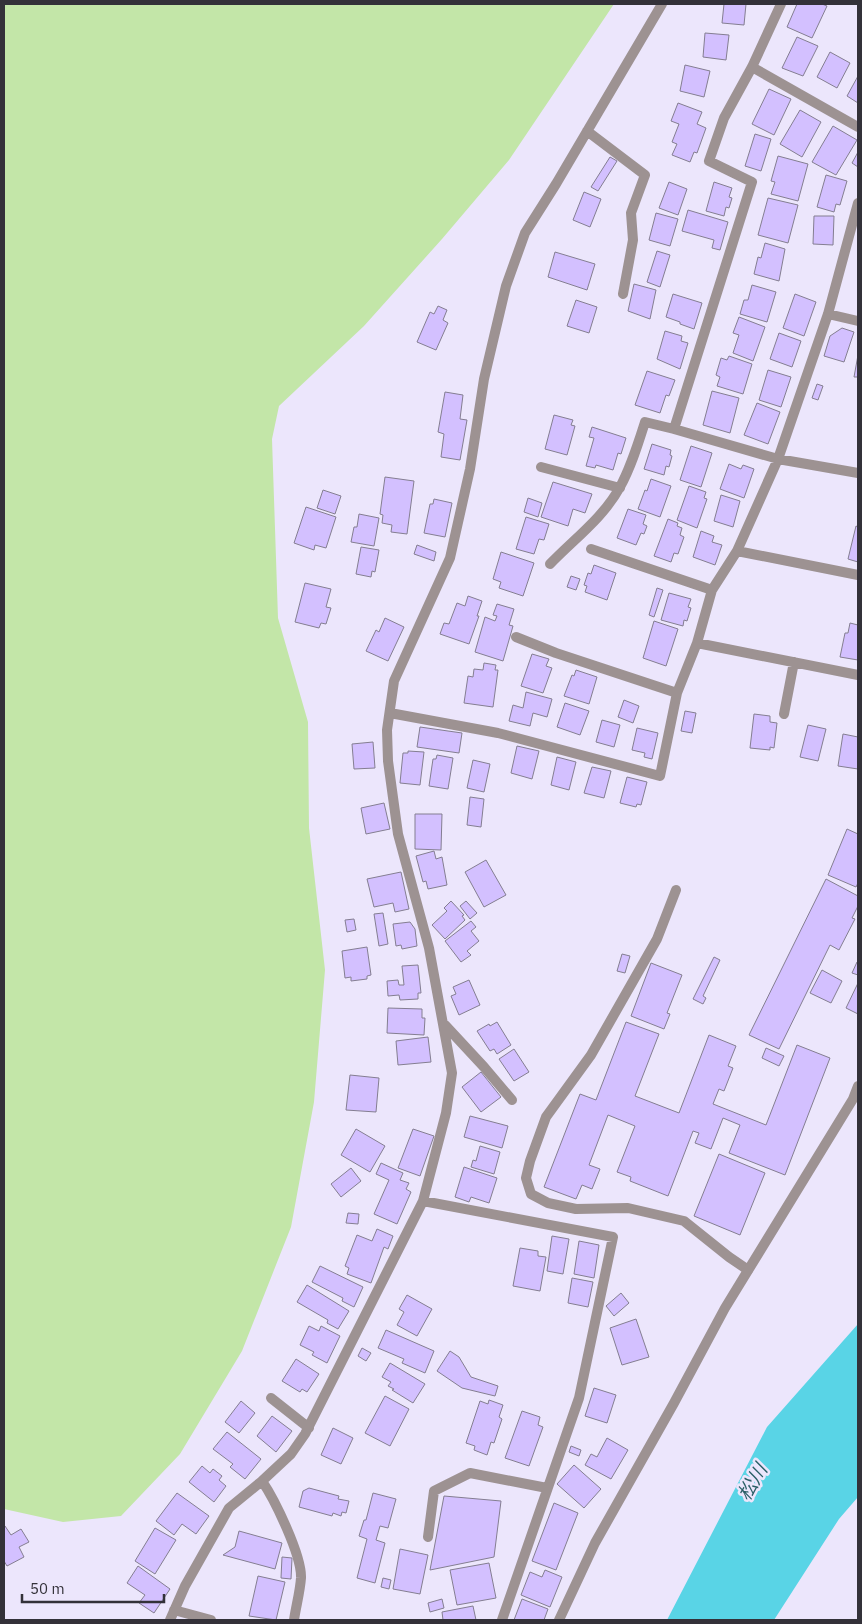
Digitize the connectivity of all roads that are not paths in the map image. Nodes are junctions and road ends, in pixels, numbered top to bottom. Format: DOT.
graph roads {
  1 [pos="662,4"];
  2 [pos="781,4"];
  3 [pos="752,67"];
  4 [pos="858,127"];
  5 [pos="587,131"];
  6 [pos="858,203"];
  7 [pos="623,294"];
  8 [pos="828,314"];
  9 [pos="858,321"];
  10 [pos="674,429"];
  11 [pos="778,459"];
  12 [pos="541,468"];
  13 [pos="858,472"];
  14 [pos="620,488"];
  15 [pos="591,549"];
  16 [pos="737,550"];
  17 [pos="550,564"];
  18 [pos="858,575"];
  19 [pos="712,590"];
  20 [pos="516,637"];
  21 [pos="697,642"];
  22 [pos="794,662"];
  23 [pos="858,675"];
  24 [pos="677,693"];
  25 [pos="390,713"];
  26 [pos="784,714"];
  27 [pos="676,890"];
  28 [pos="444,1025"];
  29 [pos="858,1086"];
  30 [pos="512,1100"];
  31 [pos="423,1202"];
  32 [pos="748,1270"];
  33 [pos="271,1398"];
  34 [pos="309,1428"];
  35 [pos="262,1482"];
  36 [pos="547,1488"];
  37 [pos="428,1537"];
  38 [pos="174,1610"];
  39 [pos="170,1620"];
  40 [pos="211,1620"];
  41 [pos="294,1620"];
  42 [pos="502,1620"];
  43 [pos="559,1620"];
  1 -- 5 [label="street"];
  2 -- 3 [label="street"];
  3 -- 4 [label="street"];
  3 -- 10 [label="street"];
  5 -- 7 [label="street"];
  5 -- 25 [label="street"];
  6 -- 8 [label="street"];
  8 -- 9 [label="street"];
  8 -- 11 [label="street"];
  10 -- 11 [label="street"];
  10 -- 14 [label="street"];
  11 -- 13 [label="street"];
  11 -- 16 [label="street"];
  12 -- 14 [label="street"];
  14 -- 17 [label="street"];
  15 -- 19 [label="street"];
  16 -- 18 [label="street"];
  16 -- 19 [label="street"];
  19 -- 21 [label="street"];
  20 -- 24 [label="street"];
  21 -- 22 [label="street"];
  21 -- 24 [label="street"];
  22 -- 23 [label="street"];
  22 -- 26 [label="street"];
  24 -- 25 [label="street"];
  25 -- 28 [label="street"];
  27 -- 32 [label="street"];
  28 -- 30 [label="street"];
  28 -- 31 [label="street"];
  29 -- 32 [label="street"];
  31 -- 34 [label="street"];
  31 -- 36 [label="street"];
  32 -- 43 [label="street"];
  33 -- 34 [label="street"];
  34 -- 35 [label="street"];
  35 -- 38 [label="street"];
  35 -- 41 [label="street"];
  36 -- 37 [label="street"];
  36 -- 42 [label="street"];
  38 -- 39 [label="street"];
  38 -- 40 [label="street"];
}
